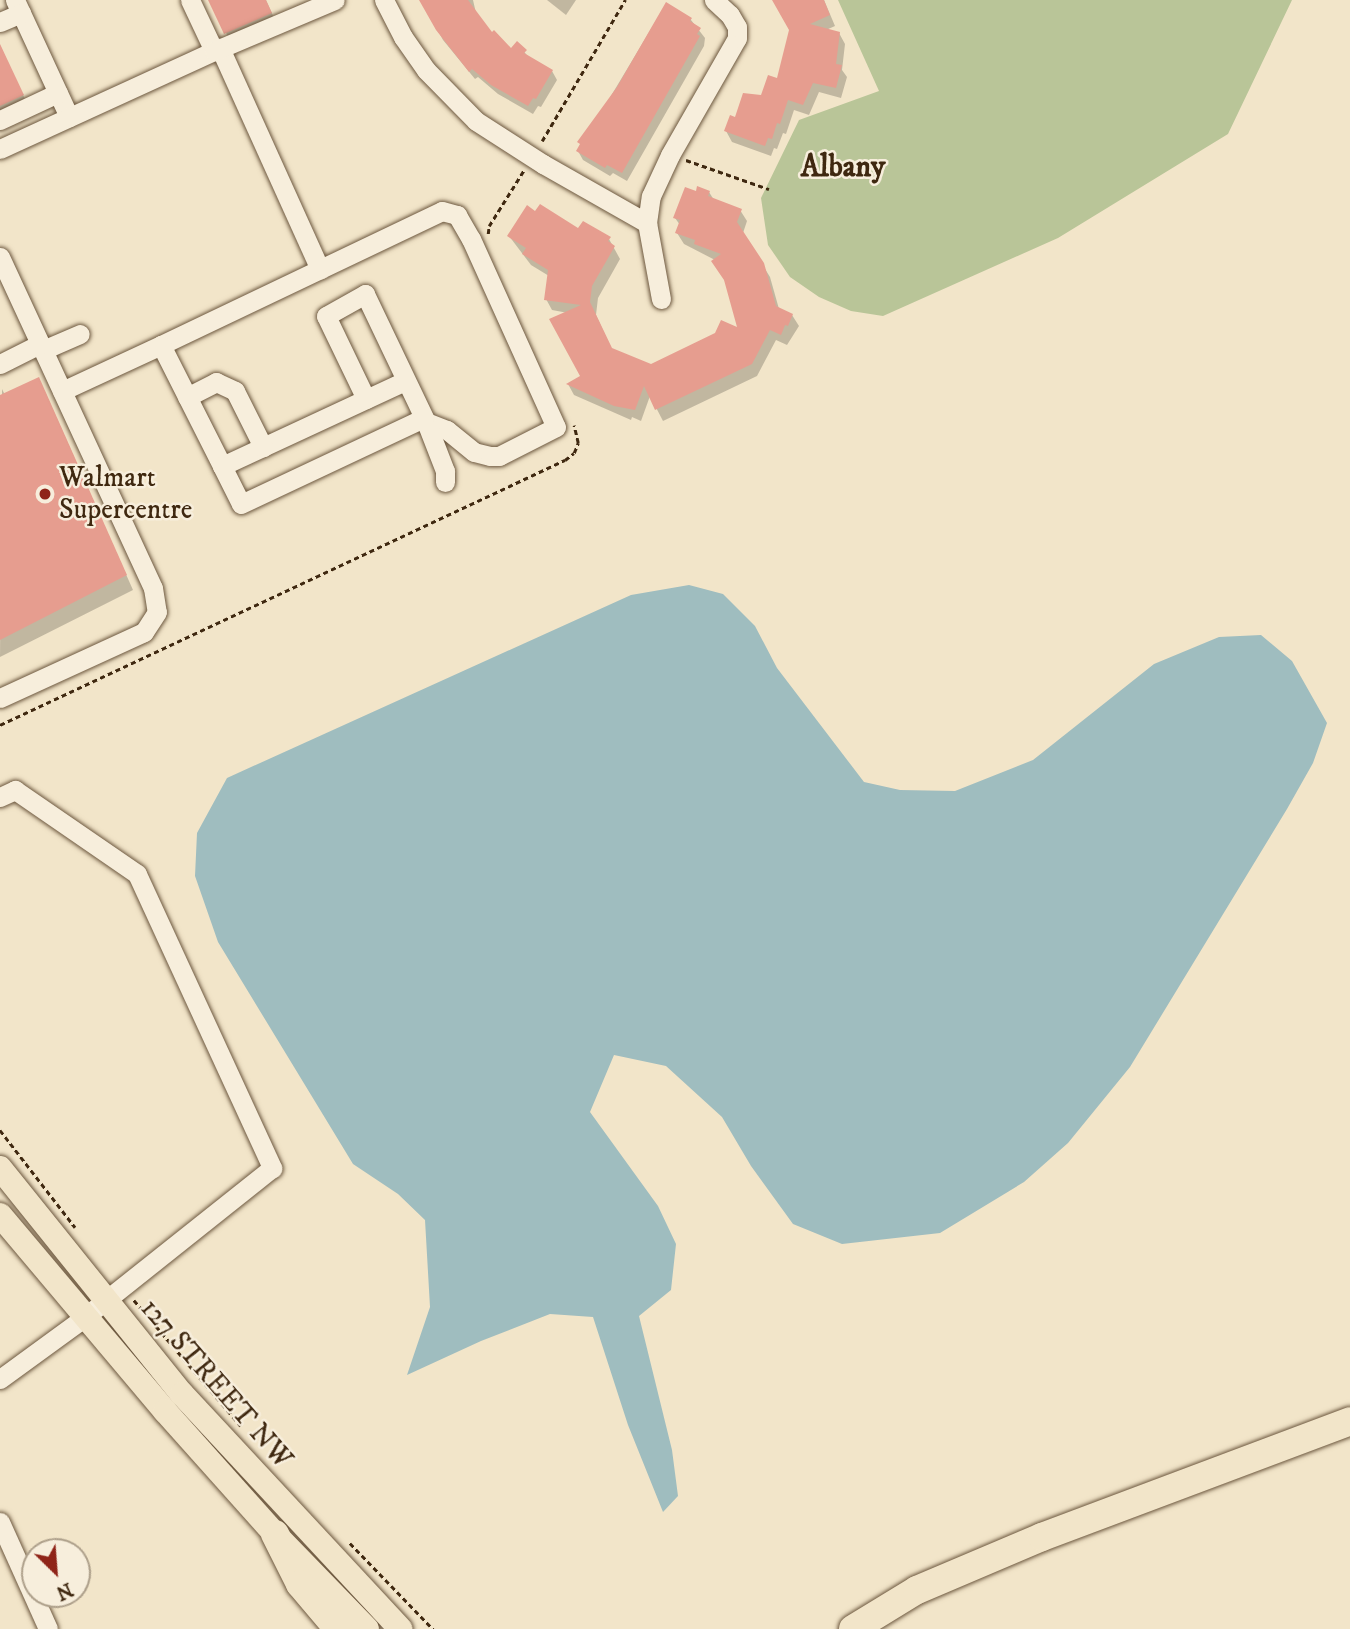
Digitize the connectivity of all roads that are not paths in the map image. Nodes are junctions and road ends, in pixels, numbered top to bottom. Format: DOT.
graph roads {
  1 [pos="190,0"];
  2 [pos="384,0"];
  3 [pos="714,0"];
  4 [pos="329,1"];
  5 [pos="18,6"];
  6 [pos="0,22"];
  7 [pos="217,50"];
  8 [pos="58,93"];
  9 [pos="69,117"];
  10 [pos="0,120"];
  11 [pos="0,149"];
  12 [pos="647,223"];
  13 [pos="0,257"];
  14 [pos="320,270"];
  15 [pos="661,299"];
  16 [pos="80,334"];
  17 [pos="162,345"];
  18 [pos="42,347"];
  19 [pos="0,364"];
  20 [pos="405,381"];
  21 [pos="62,391"];
  22 [pos="187,397"];
  23 [pos="366,399"];
  24 [pos="425,420"];
  25 [pos="263,447"];
  26 [pos="222,466"];
  27 [pos="444,482"];
  28 [pos="0,698"];
  29 [pos="0,797"];
  30 [pos="0,1168"];
  31 [pos="0,1215"];
  32 [pos="114,1293"];
  33 [pos="85,1317"];
  34 [pos="0,1379"];
  35 [pos="1350,1421"];
  36 [pos="0,1522"];
  37 [pos="275,1534"];
  38 [pos="48,1629"];
  39 [pos="338,1629"];
  40 [pos="367,1629"];
  41 [pos="400,1629"];
  42 [pos="853,1629"];
  1 -- 7 [label="street"];
  2 -- 12 [label="street"];
  3 -- 12 [label="street"];
  4 -- 7 [label="street"];
  5 -- 6 [label="street"];
  5 -- 8 [label="street"];
  7 -- 9 [label="street"];
  7 -- 14 [label="street"];
  8 -- 9 [label="street"];
  8 -- 10 [label="street"];
  9 -- 11 [label="street"];
  12 -- 15 [label="street"];
  13 -- 18 [label="street"];
  14 -- 17 [label="street"];
  14 -- 24 [label="street"];
  16 -- 18 [label="street"];
  17 -- 21 [label="street"];
  17 -- 22 [label="street"];
  18 -- 19 [label="street"];
  18 -- 21 [label="street"];
  20 -- 23 [label="street"];
  20 -- 23 [label="street"];
  20 -- 24 [label="street"];
  21 -- 28 [label="street"];
  22 -- 25 [label="street"];
  22 -- 26 [label="street"];
  23 -- 25 [label="street"];
  24 -- 26 [label="street"];
  24 -- 27 [label="street"];
  25 -- 26 [label="street"];
  29 -- 32 [label="street"];
  30 -- 32 [label="main road, 127 STREET NW"];
  31 -- 33 [label="main road, 127 STREET NW"];
  32 -- 33 [label="street"];
  32 -- 41 [label="main road, 127 STREET NW"];
  33 -- 34 [label="street"];
  33 -- 37 [label="main road, 127 STREET NW"];
  35 -- 42 [label="highway"];
  36 -- 38 [label="street"];
  37 -- 39 [label="highway"];
  37 -- 40 [label="main road, 127 STREET NW"];
}
